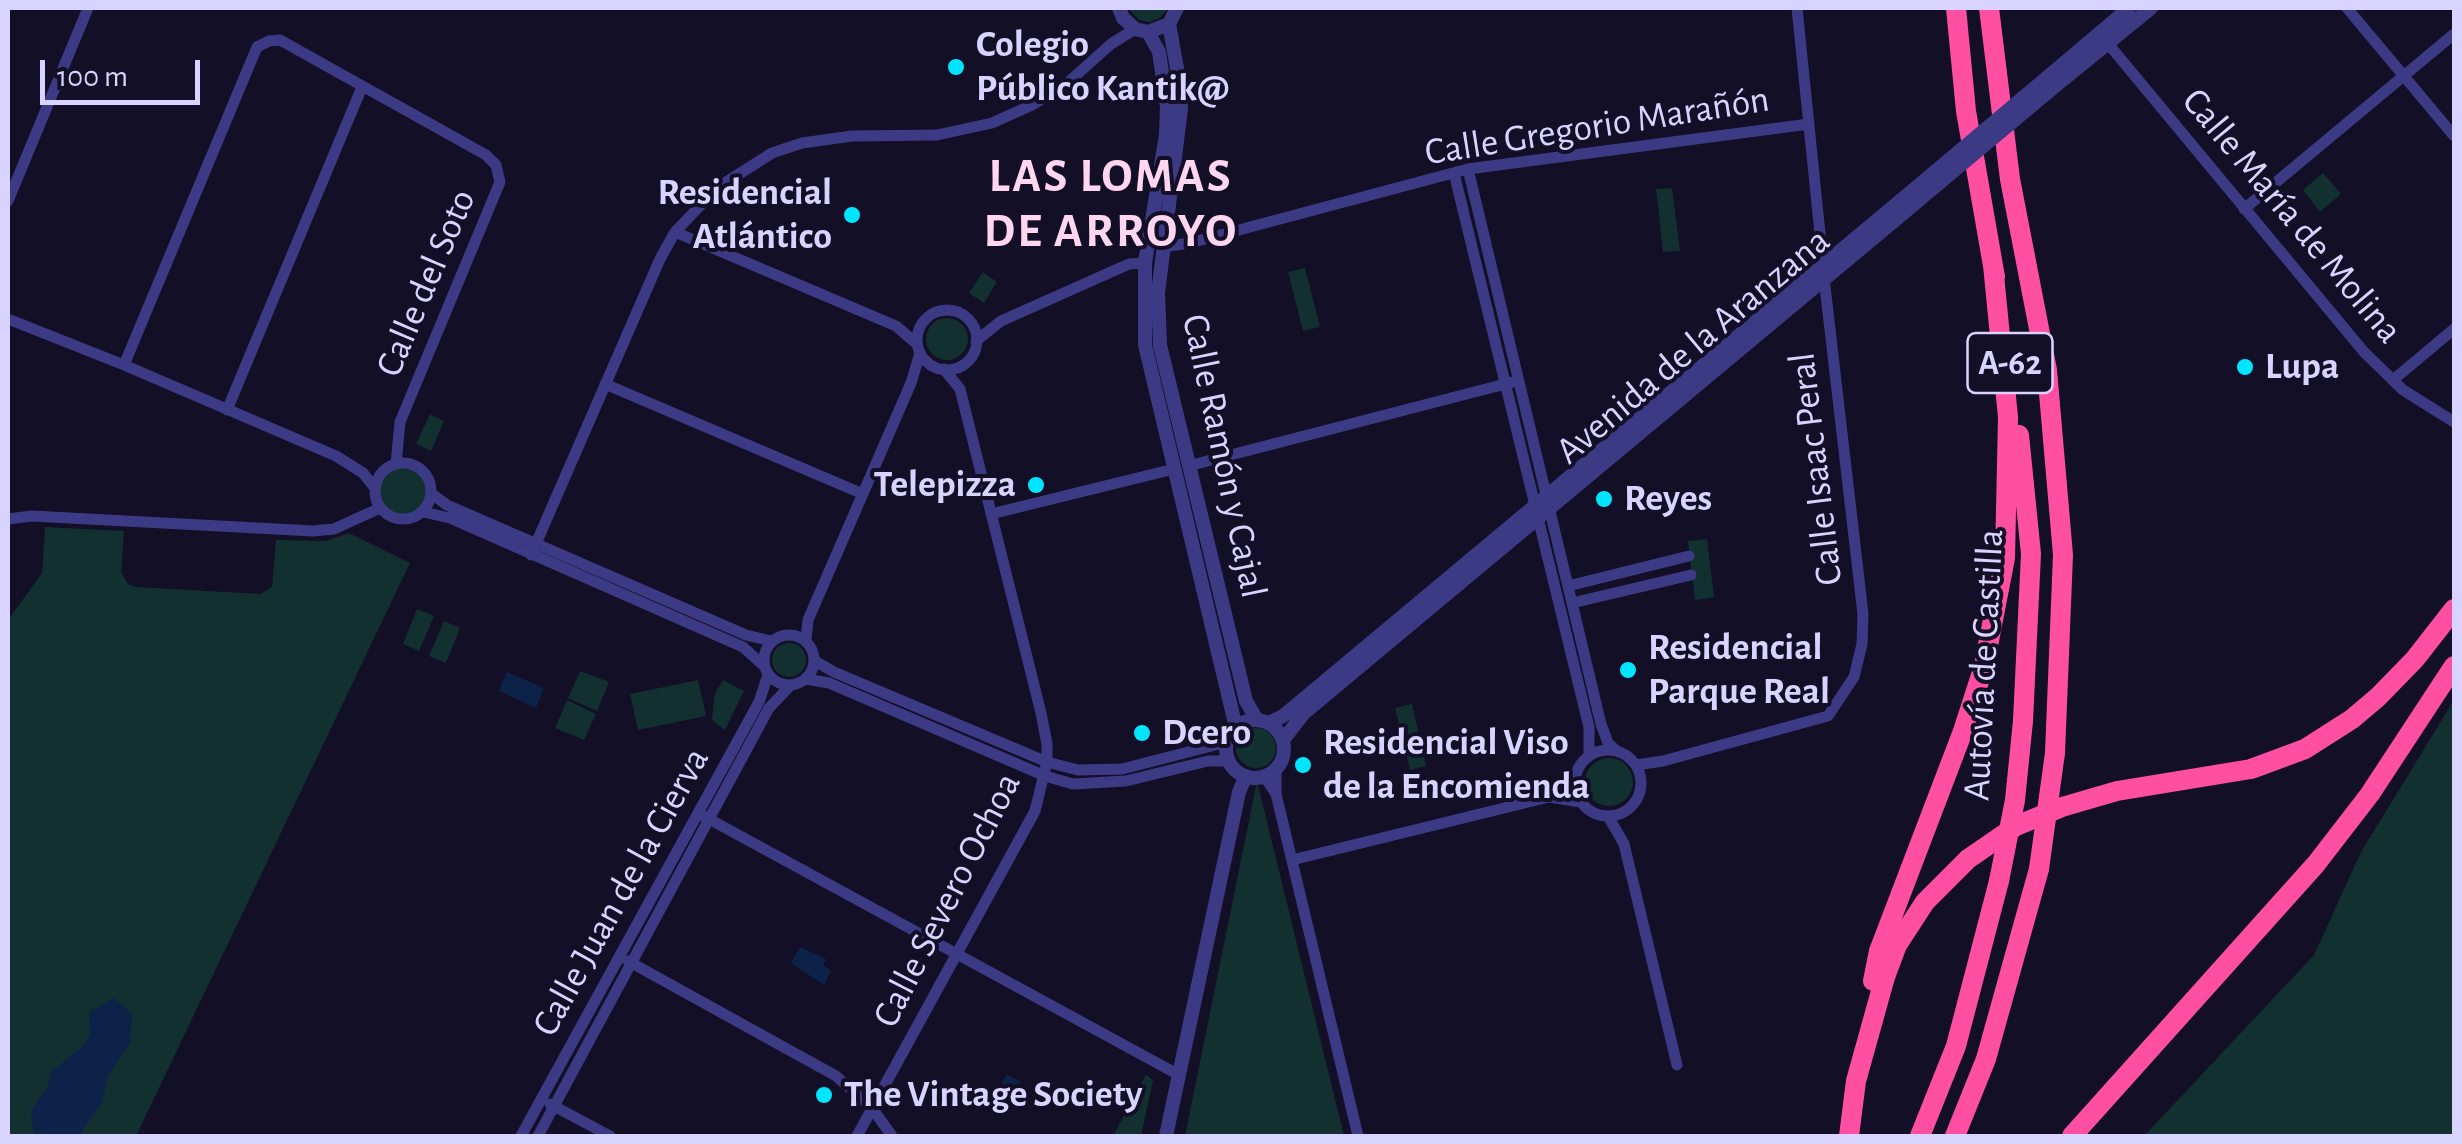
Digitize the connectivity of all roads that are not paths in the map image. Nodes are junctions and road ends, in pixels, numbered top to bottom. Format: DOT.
graph roads {
  1 [pos="88,8"];
  2 [pos="1177,8"];
  3 [pos="1796,8"];
  4 [pos="1956,8"];
  5 [pos="1989,8"];
  6 [pos="2002,8"];
  7 [pos="2129,8"];
  8 [pos="2150,8"];
  9 [pos="2347,8"];
  10 [pos="1121,13"];
  11 [pos="1168,24"];
  12 [pos="1142,31"];
  13 [pos="2454,34"];
  14 [pos="2103,38"];
  15 [pos="1110,44"];
  16 [pos="2405,77"];
  17 [pos="362,87"];
  18 [pos="1809,124"];
  19 [pos="2454,136"];
  20 [pos="1468,169"];
  21 [pos="1454,173"];
  22 [pos="8,201"];
  23 [pos="2244,209"];
  24 [pos="676,232"];
  25 [pos="1162,246"];
  26 [pos="1145,263"];
  27 [pos="1993,264"];
  28 [pos="1823,271"];
  29 [pos="968,319"];
  30 [pos="8,320"];
  31 [pos="1001,321"];
  32 [pos="923,322"];
  33 [pos="896,326"];
  34 [pos="2454,329"];
  35 [pos="976,341"];
  36 [pos="918,349"];
  37 [pos="965,363"];
  38 [pos="124,365"];
  39 [pos="931,365"];
  40 [pos="944,369"];
  41 [pos="2046,370"];
  42 [pos="2394,380"];
  43 [pos="1519,381"];
  44 [pos="910,382"];
  45 [pos="604,384"];
  46 [pos="1505,384"];
  47 [pos="960,389"];
  48 [pos="227,410"];
  49 [pos="2454,422"];
  50 [pos="401,463"];
  51 [pos="1180,468"];
  52 [pos="363,473"];
  53 [pos="380,476"];
  54 [pos="374,488"];
  55 [pos="432,494"];
  56 [pos="863,494"];
  57 [pos="1542,506"];
  58 [pos="380,508"];
  59 [pos="423,512"];
  60 [pos="991,514"];
  61 [pos="8,519"];
  62 [pos="533,549"];
  63 [pos="1688,556"];
  64 [pos="1691,575"];
  65 [pos="1568,586"];
  66 [pos="1572,603"];
  67 [pos="2454,609"];
  68 [pos="808,620"];
  69 [pos="793,634"];
  70 [pos="806,640"];
  71 [pos="771,642"];
  72 [pos="815,661"];
  73 [pos="2454,666"];
  74 [pos="766,670"];
  75 [pos="806,679"];
  76 [pos="791,685"];
  77 [pos="1263,722"];
  78 [pos="1236,728"];
  79 [pos="1283,740"];
  80 [pos="1228,742"];
  81 [pos="1618,752"];
  82 [pos="1590,756"];
  83 [pos="1663,761"];
  84 [pos="1636,765"];
  85 [pos="1046,769"];
  86 [pos="1238,769"];
  87 [pos="1270,772"];
  88 [pos="1576,777"];
  89 [pos="1640,782"];
  90 [pos="1549,797"];
  91 [pos="1580,802"];
  92 [pos="1627,810"];
  93 [pos="704,816"];
  94 [pos="1608,816"];
  95 [pos="1624,844"];
  96 [pos="1292,860"];
  97 [pos="957,953"];
  98 [pos="620,956"];
  99 [pos="632,963"];
  100 [pos="1678,1065"];
  101 [pos="1179,1075"];
  102 [pos="1856,1081"];
  103 [pos="541,1100"];
  104 [pos="554,1106"];
  105 [pos="872,1108"];
  106 [pos="521,1136"];
  107 [pos="538,1136"];
  108 [pos="610,1136"];
  109 [pos="857,1136"];
  110 [pos="892,1136"];
  111 [pos="1166,1136"];
  112 [pos="1358,1136"];
  113 [pos="1849,1136"];
  114 [pos="1920,1136"];
  115 [pos="1955,1136"];
  116 [pos="2072,1136"];
  1 -- 22 [label="street"];
  2 -- 11 [label="street"];
  3 -- 18 [label="street, Calle Isaac Peral"];
  4 -- 27 [label="highway, Autovía de Castilla / A-62"];
  5 -- 41 [label="highway, Autovía de Castilla / A-62"];
  6 -- 41 [label="highway"];
  7 -- 14 [label="street, Avenida de la Aranzana"];
  8 -- 14 [label="street, Avenida de la Aranzana"];
  9 -- 16 [label="street"];
  10 -- 12 [label="street"];
  10 -- 15 [label="street"];
  11 -- 12 [label="street"];
  11 -- 25 [label="street, Calle Ramón y Cajal"];
  12 -- 15 [label="street"];
  12 -- 26 [label="street, Calle Ramón y Cajal"];
  13 -- 16 [label="street"];
  14 -- 23 [label="street, Calle María de Molina"];
  14 -- 28 [label="street, Avenida de la Aranzana, bridge"];
  15 -- 24 [label="street"];
  16 -- 19 [label="street"];
  16 -- 23 [label="street"];
  17 -- 38 [label="street, Calle del Soto"];
  17 -- 48 [label="street"];
  17 -- 50 [label="street, Calle del Soto"];
  18 -- 20 [label="street, Calle Gregorio Marañón"];
  18 -- 28 [label="street, Calle Isaac Peral"];
  20 -- 21 [label="street, Calle Gregorio Marañón"];
  20 -- 43 [label="street"];
  21 -- 25 [label="street, Calle Gregorio Marañón"];
  21 -- 46 [label="street"];
  23 -- 42 [label="street, Calle María de Molina"];
  24 -- 33 [label="street"];
  24 -- 45 [label="street"];
  25 -- 51 [label="street, Calle Ramón y Cajal"];
  26 -- 31 [label="street"];
  26 -- 51 [label="street, Calle Ramón y Cajal"];
  27 -- 102 [label="highway"];
  27 -- 114 [label="highway, Autovía de Castilla / A-62, bridge"];
  28 -- 57 [label="street, Avenida de la Aranzana"];
  28 -- 83 [label="street, Calle Isaac Peral"];
  29 -- 31 [label="street"];
  29 -- 32 [label="street"];
  29 -- 35 [label="street"];
  30 -- 38 [label="street"];
  31 -- 35 [label="street"];
  32 -- 33 [label="street"];
  32 -- 36 [label="street"];
  33 -- 36 [label="street"];
  34 -- 42 [label="street"];
  35 -- 37 [label="street"];
  36 -- 39 [label="street"];
  36 -- 44 [label="street"];
  37 -- 40 [label="street"];
  37 -- 47 [label="street, Calle Severo Ochoa"];
  38 -- 48 [label="street"];
  39 -- 40 [label="street"];
  39 -- 44 [label="street"];
  40 -- 47 [label="street, Calle Severo Ochoa"];
  41 -- 115 [label="highway, Autovía de Castilla / A-62, bridge"];
  42 -- 49 [label="street, Calle María de Molina"];
  43 -- 46 [label="street"];
  43 -- 57 [label="street"];
  44 -- 56 [label="street"];
  45 -- 56 [label="street"];
  45 -- 62 [label="street"];
  46 -- 51 [label="street"];
  46 -- 57 [label="street"];
  47 -- 60 [label="street, Calle Severo Ochoa"];
  48 -- 52 [label="street"];
  50 -- 53 [label="street"];
  50 -- 55 [label="street"];
  51 -- 60 [label="street"];
  51 -- 77 [label="street, Calle Ramón y Cajal"];
  51 -- 78 [label="street, Calle Ramón y Cajal"];
  52 -- 53 [label="street"];
  52 -- 54 [label="street"];
  53 -- 54 [label="street"];
  54 -- 58 [label="street"];
  55 -- 59 [label="street"];
  55 -- 62 [label="street"];
  56 -- 68 [label="street"];
  57 -- 65 [label="street"];
  57 -- 77 [label="street, Avenida de la Aranzana"];
  57 -- 79 [label="street, Avenida de la Aranzana"];
  57 -- 82 [label="street"];
  58 -- 59 [label="street"];
  58 -- 61 [label="street"];
  59 -- 62 [label="street"];
  60 -- 85 [label="street, Calle Severo Ochoa"];
  62 -- 71 [label="street"];
  62 -- 74 [label="street"];
  63 -- 65 [label="street"];
  64 -- 66 [label="street"];
  65 -- 66 [label="street"];
  66 -- 81 [label="street"];
  67 -- 102 [label="highway"];
  68 -- 69 [label="street"];
  68 -- 70 [label="street"];
  69 -- 70 [label="street"];
  69 -- 71 [label="street"];
  70 -- 72 [label="street"];
  71 -- 74 [label="street"];
  72 -- 75 [label="street"];
  72 -- 85 [label="street"];
  73 -- 116 [label="highway"];
  74 -- 76 [label="street"];
  74 -- 93 [label="street, Calle Juan de la Cierva"];
  75 -- 76 [label="street"];
  75 -- 85 [label="street"];
  76 -- 93 [label="street, Calle Juan de la Cierva"];
  77 -- 78 [label="street"];
  77 -- 79 [label="street"];
  78 -- 80 [label="street"];
  79 -- 87 [label="street"];
  80 -- 85 [label="street"];
  80 -- 86 [label="street"];
  81 -- 82 [label="street"];
  81 -- 84 [label="street"];
  82 -- 88 [label="street"];
  83 -- 84 [label="street"];
  83 -- 89 [label="street"];
  84 -- 89 [label="street"];
  85 -- 86 [label="street"];
  85 -- 97 [label="street, Calle Severo Ochoa"];
  86 -- 87 [label="street"];
  86 -- 101 [label="street"];
  87 -- 96 [label="street"];
  88 -- 90 [label="street"];
  88 -- 91 [label="street"];
  89 -- 92 [label="street"];
  90 -- 91 [label="street"];
  90 -- 96 [label="street"];
  91 -- 94 [label="street"];
  92 -- 94 [label="street"];
  92 -- 95 [label="street"];
  93 -- 97 [label="street"];
  93 -- 98 [label="street, Calle Juan de la Cierva"];
  93 -- 99 [label="street, Calle Juan de la Cierva"];
  94 -- 95 [label="street"];
  95 -- 100 [label="street"];
  96 -- 112 [label="street"];
  97 -- 101 [label="street"];
  97 -- 105 [label="street, Calle Severo Ochoa"];
  98 -- 99 [label="street"];
  98 -- 103 [label="street, Calle Juan de la Cierva"];
  99 -- 104 [label="street, Calle Juan de la Cierva"];
  99 -- 105 [label="street"];
  101 -- 111 [label="street"];
  102 -- 113 [label="highway"];
  103 -- 104 [label="street"];
  103 -- 106 [label="street, Calle Juan de la Cierva"];
  104 -- 107 [label="street, Calle Juan de la Cierva"];
  104 -- 108 [label="street"];
  105 -- 109 [label="street, Calle Severo Ochoa"];
  105 -- 110 [label="street"];
}
